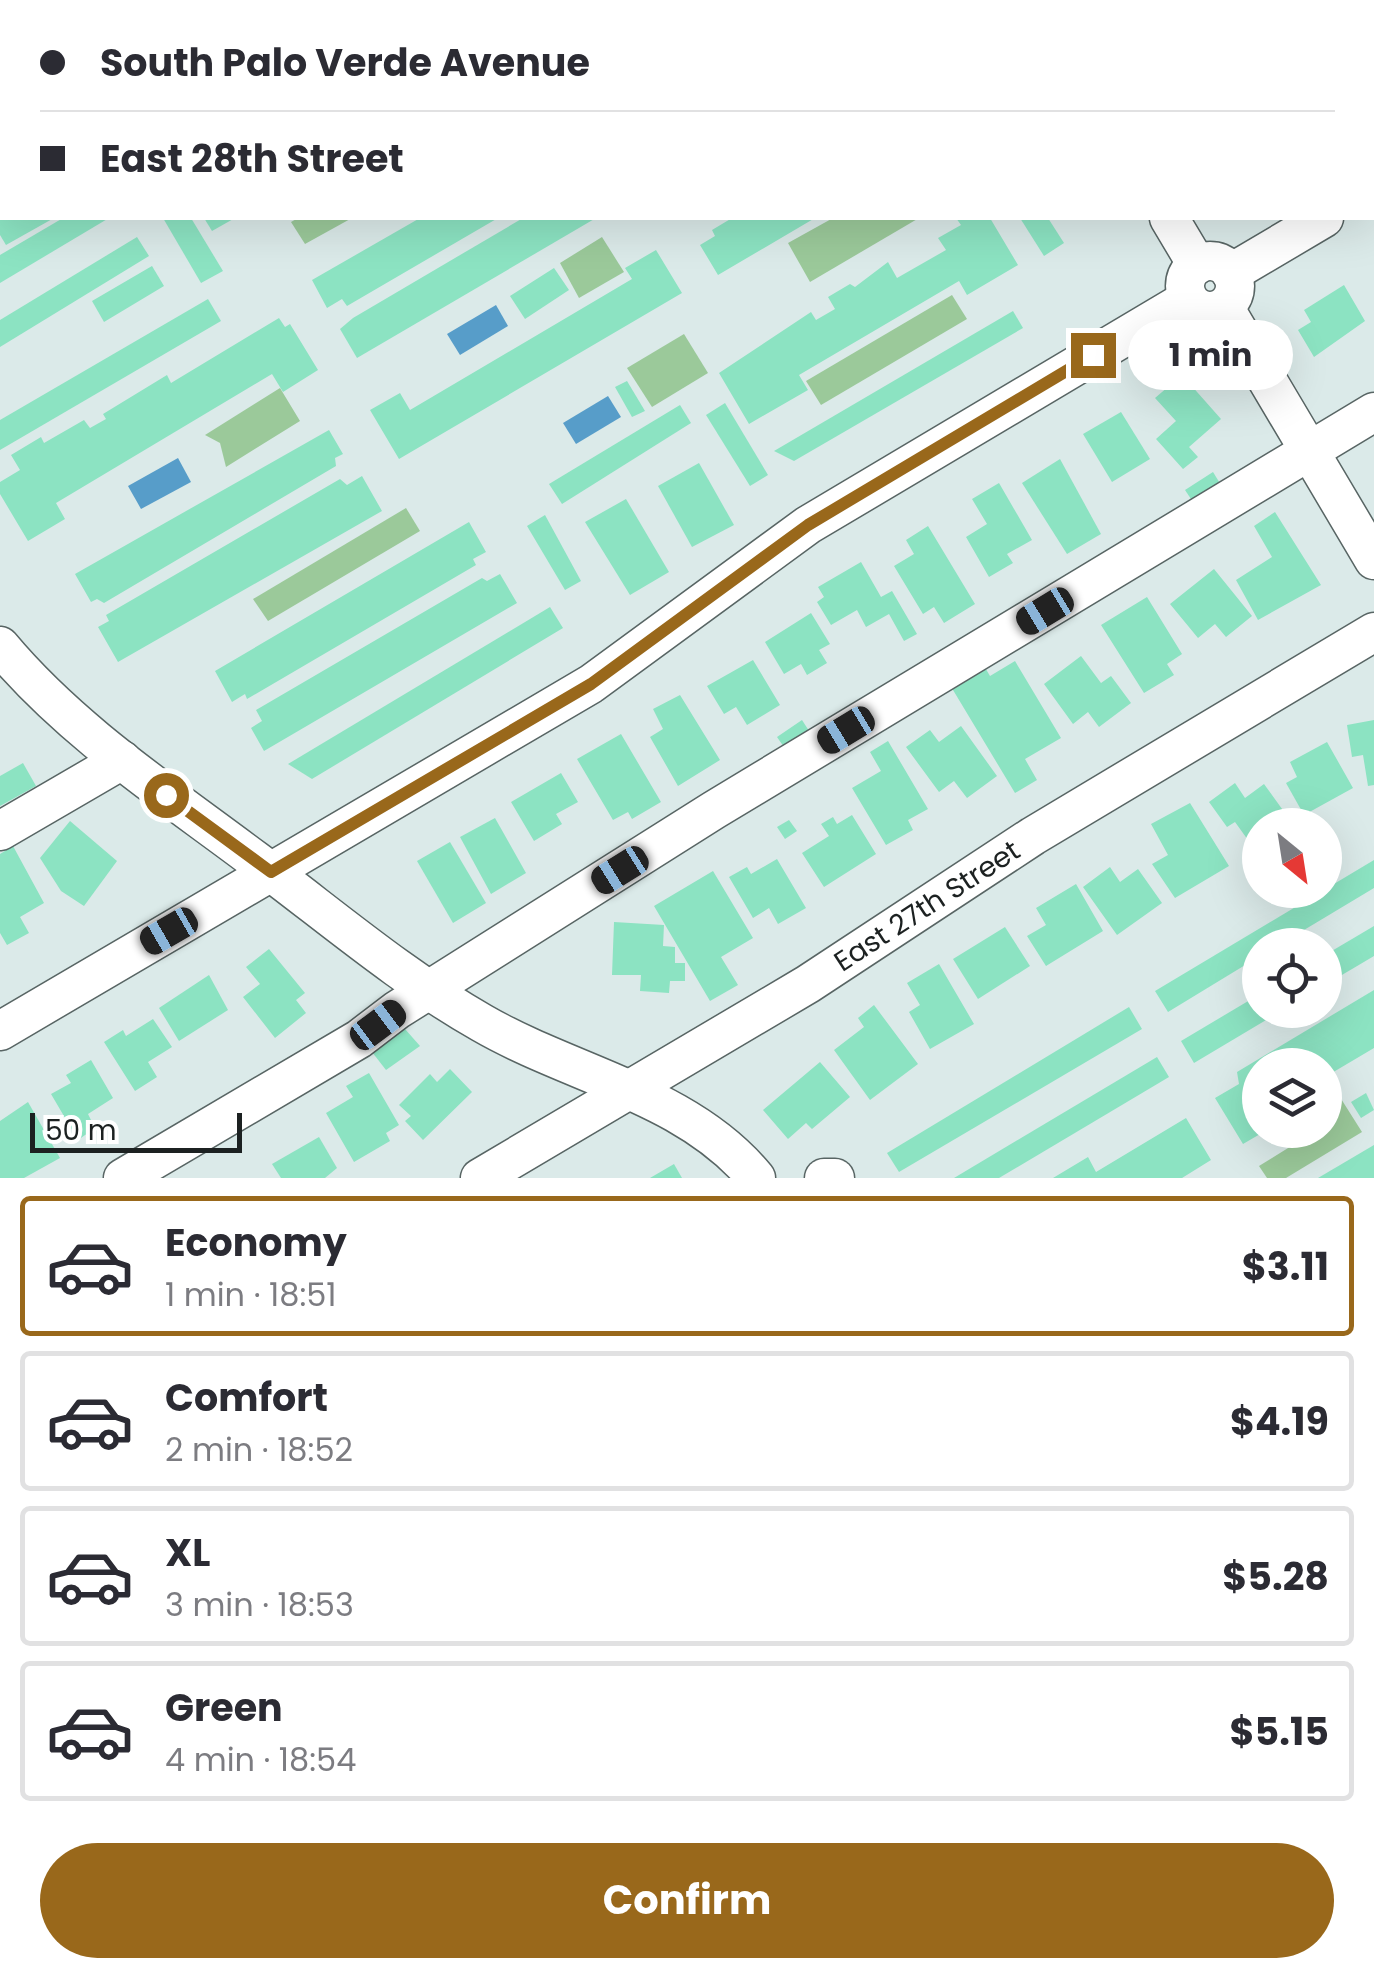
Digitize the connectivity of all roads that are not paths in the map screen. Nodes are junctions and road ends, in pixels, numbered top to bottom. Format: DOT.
graph roads {
  1 [pos="1170,220"];
  2 [pos="1321,220"];
  3 [pos="1210,286"];
  4 [pos="1374,412"];
  5 [pos="1310,451"];
  6 [pos="1374,560"];
  7 [pos="1374,632"];
  8 [pos="0,646"];
  9 [pos="122,760"];
  10 [pos="0,832"];
  11 [pos="271,872"];
  12 [pos="430,990"];
  13 [pos="0,1031"];
  14 [pos="626,1092"];
  15 [pos="123,1178"];
  16 [pos="480,1178"];
  17 [pos="756,1178"];
  18 [pos="824,1178"];
  19 [pos="835,1178"];
  1 -- 3 [label="street"];
  2 -- 3 [label="street"];
  3 -- 5 [label="street"];
  3 -- 11 [label="street"];
  4 -- 5 [label="street"];
  5 -- 6 [label="street"];
  5 -- 12 [label="street"];
  7 -- 14 [label="street, East 27th Street"];
  8 -- 9 [label="street"];
  9 -- 10 [label="street"];
  9 -- 11 [label="street"];
  11 -- 12 [label="street"];
  11 -- 13 [label="street"];
  12 -- 14 [label="street"];
  12 -- 15 [label="street"];
  14 -- 16 [label="street, East 27th Street"];
  14 -- 17 [label="street"];
  18 -- 19 [label="street"];
}
